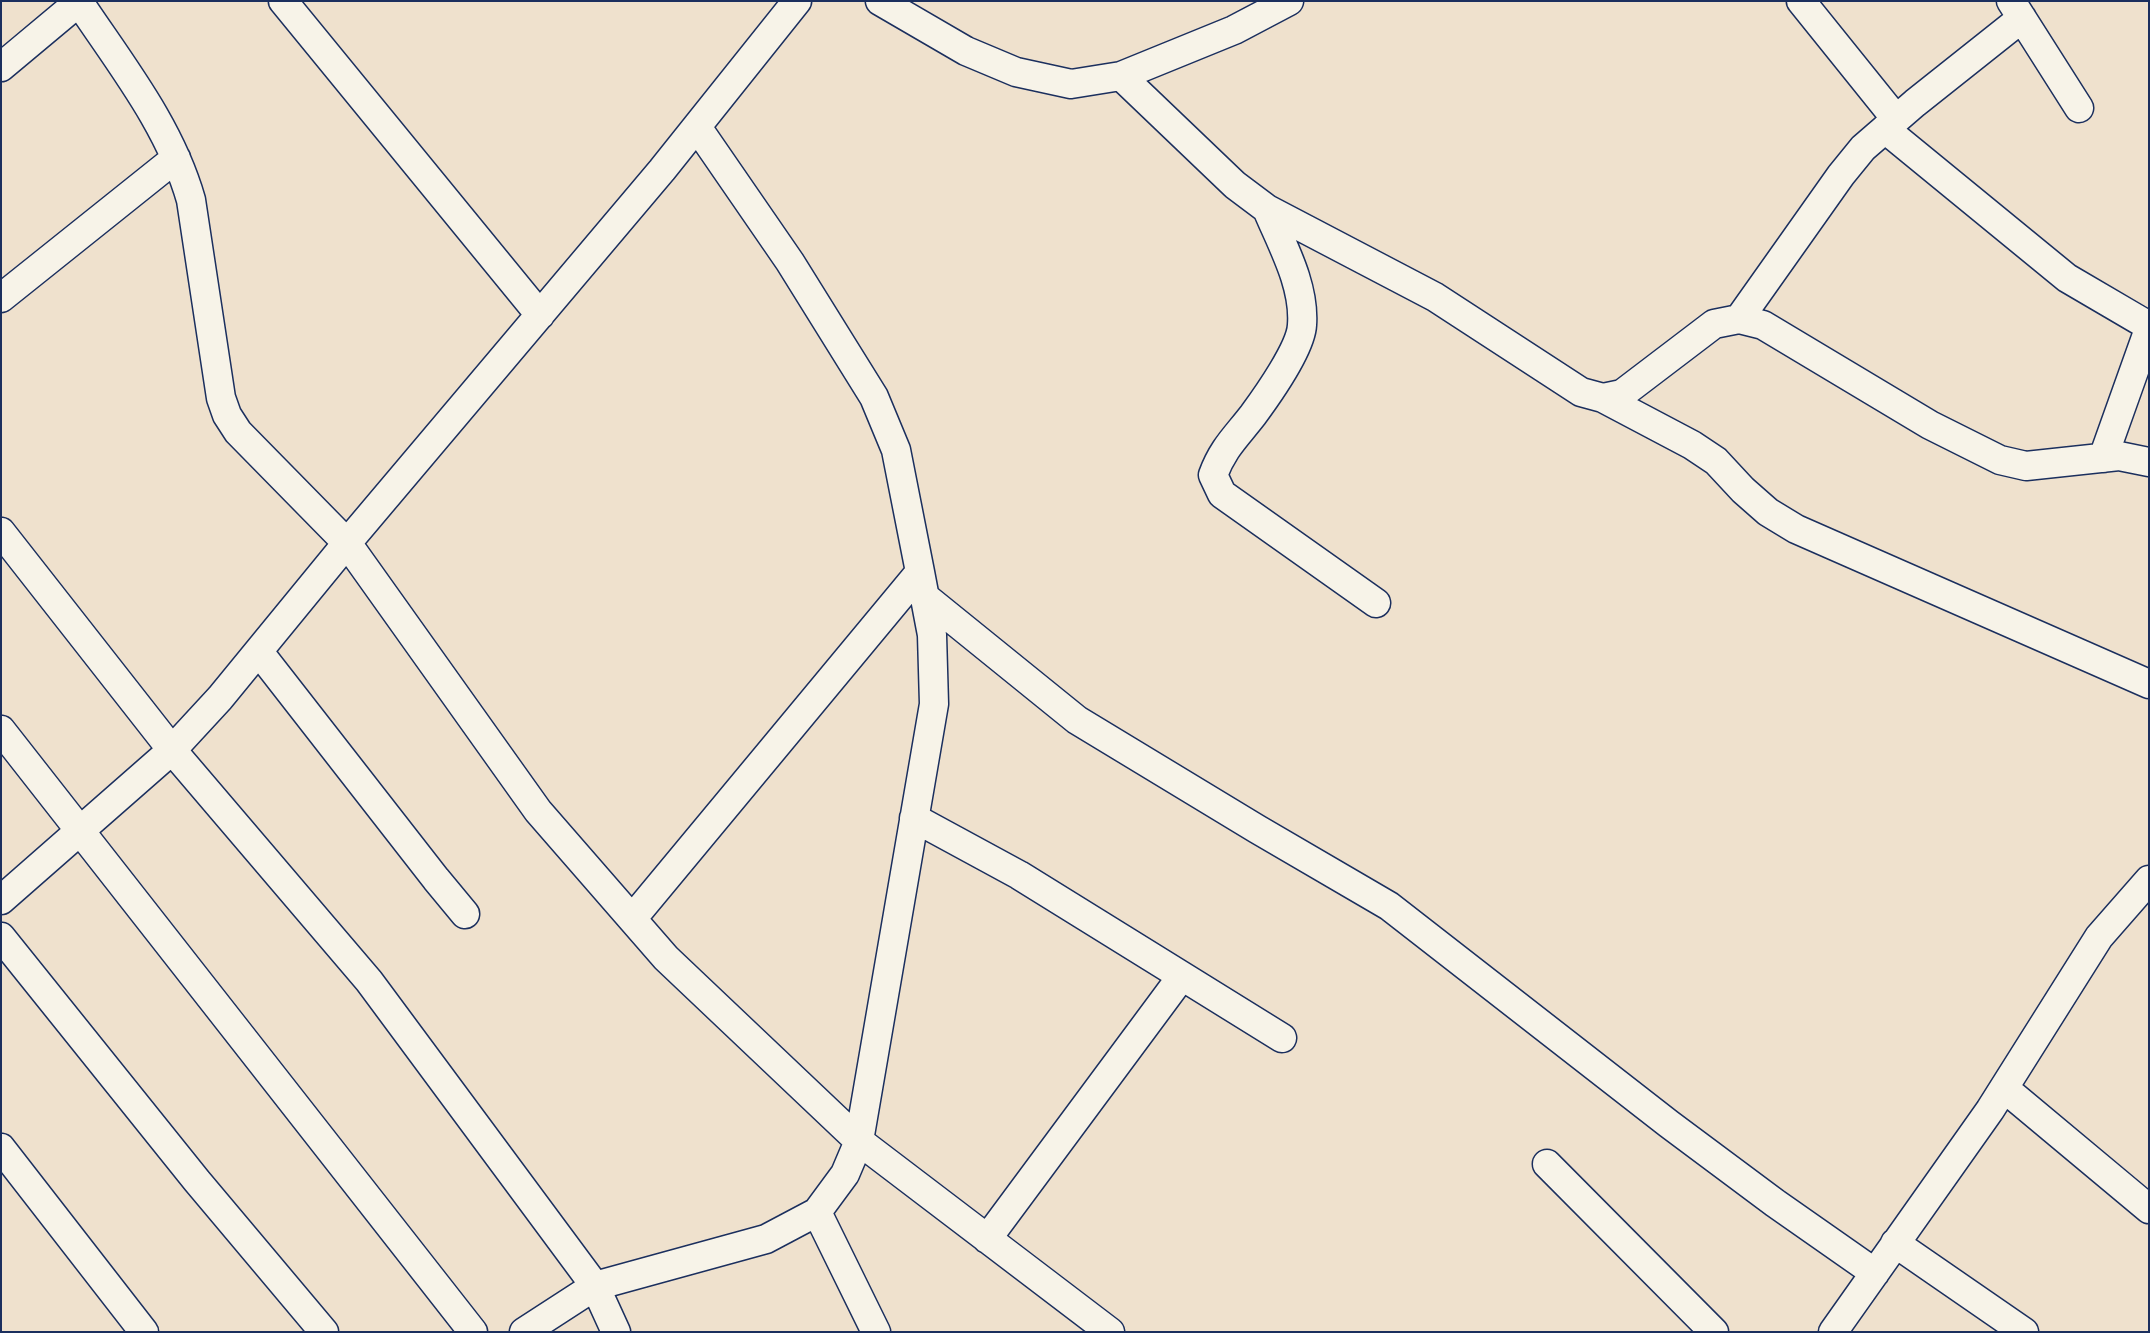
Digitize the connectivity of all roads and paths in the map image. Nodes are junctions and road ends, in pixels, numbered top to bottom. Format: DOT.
graph roads {
  1 [pos="283,1"];
  2 [pos="797,1"];
  3 [pos="880,1"];
  4 [pos="1289,1"];
  5 [pos="1801,1"];
  6 [pos="79,2"];
  7 [pos="2016,10"];
  8 [pos="1,67"];
  9 [pos="1121,76"];
  10 [pos="2079,108"];
  11 [pos="1890,124"];
  12 [pos="697,127"];
  13 [pos="176,158"];
  14 [pos="1267,209"];
  15 [pos="1,298"];
  16 [pos="540,315"];
  17 [pos="1738,319"];
  18 [pos="2149,328"];
  19 [pos="1603,398"];
  20 [pos="2103,458"];
  21 [pos="2149,462"];
  22 [pos="1,532"];
  23 [pos="347,543"];
  24 [pos="922,584"];
  25 [pos="1376,603"];
  26 [pos="259,652"];
  27 [pos="2149,684"];
  28 [pos="1,730"];
  29 [pos="172,750"];
  30 [pos="914,818"];
  31 [pos="82,831"];
  32 [pos="2145,891"];
  33 [pos="1,900"];
  34 [pos="466,914"];
  35 [pos="632,918"];
  36 [pos="1,937"];
  37 [pos="1182,976"];
  38 [pos="1282,1038"];
  39 [pos="2004,1088"];
  40 [pos="859,1141"];
  41 [pos="1,1148"];
  42 [pos="1547,1164"];
  43 [pos="2149,1209"];
  44 [pos="817,1212"];
  45 [pos="987,1238"];
  46 [pos="1895,1244"];
  47 [pos="1875,1273"];
  48 [pos="596,1286"];
  49 [pos="144,1332"];
  50 [pos="324,1332"];
  51 [pos="473,1332"];
  52 [pos="524,1332"];
  53 [pos="616,1332"];
  54 [pos="876,1332"];
  55 [pos="1110,1332"];
  56 [pos="1714,1332"];
  57 [pos="1833,1332"];
  58 [pos="2024,1332"];
  1 -- 16 [label="street"];
  2 -- 12 [label="street"];
  3 -- 9 [label="street"];
  4 -- 9 [label="street"];
  5 -- 11 [label="street"];
  6 -- 8 [label="street"];
  6 -- 13 [label="street"];
  7 -- 10 [label="street"];
  7 -- 11 [label="street"];
  9 -- 14 [label="street"];
  11 -- 17 [label="street"];
  11 -- 18 [label="street"];
  12 -- 16 [label="street"];
  12 -- 24 [label="street"];
  13 -- 15 [label="street"];
  13 -- 23 [label="street"];
  14 -- 19 [label="street"];
  14 -- 25 [label="street"];
  16 -- 23 [label="street"];
  17 -- 19 [label="street"];
  17 -- 20 [label="street"];
  18 -- 20 [label="street"];
  19 -- 27 [label="street"];
  20 -- 21 [label="street"];
  22 -- 29 [label="street"];
  23 -- 26 [label="street"];
  23 -- 35 [label="street"];
  24 -- 30 [label="street"];
  24 -- 35 [label="street"];
  24 -- 47 [label="street"];
  26 -- 29 [label="street"];
  26 -- 34 [label="street"];
  28 -- 31 [label="street"];
  29 -- 31 [label="street"];
  29 -- 48 [label="street"];
  30 -- 37 [label="street"];
  30 -- 40 [label="street"];
  31 -- 33 [label="street"];
  31 -- 51 [label="street"];
  32 -- 39 [label="street"];
  35 -- 40 [label="street"];
  36 -- 50 [label="street"];
  37 -- 38 [label="street"];
  37 -- 45 [label="street"];
  39 -- 43 [label="street"];
  39 -- 46 [label="street"];
  40 -- 44 [label="street"];
  40 -- 45 [label="street"];
  41 -- 49 [label="street"];
  42 -- 56 [label="street"];
  44 -- 48 [label="street"];
  44 -- 54 [label="street"];
  45 -- 55 [label="street"];
  46 -- 47 [label="street"];
  46 -- 58 [label="street"];
  47 -- 57 [label="street"];
  48 -- 52 [label="street"];
  48 -- 53 [label="street"];
}
